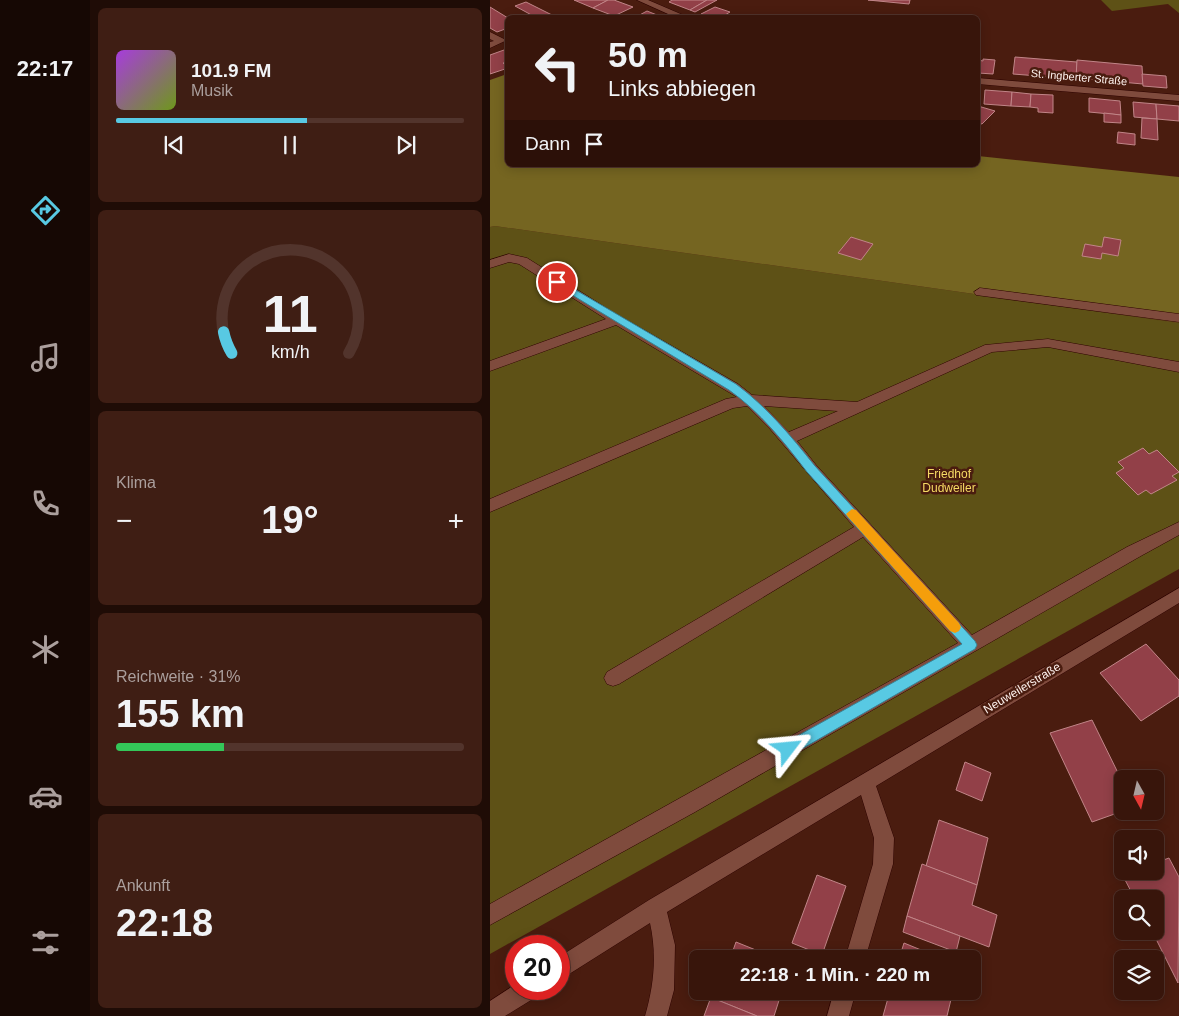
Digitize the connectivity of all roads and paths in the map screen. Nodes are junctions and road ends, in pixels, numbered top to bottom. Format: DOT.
graph roads {
  1 [pos="641,0"];
  2 [pos="678,15"];
  3 [pos="490,35"];
  4 [pos="490,45"];
  5 [pos="980,81"];
  6 [pos="1179,98"];
  7 [pos="490,264"];
  8 [pos="980,292"];
  9 [pos="1179,318"];
  10 [pos="617,320"];
  11 [pos="490,366"];
  12 [pos="1179,367"];
  13 [pos="750,400"];
  14 [pos="860,407"];
  15 [pos="788,439"];
  16 [pos="490,506"];
  17 [pos="865,528"];
  18 [pos="1179,528"];
  19 [pos="1179,594"];
  20 [pos="971,645"];
  21 [pos="613,678"];
  22 [pos="866,782"];
  23 [pos="656,907"];
  24 [pos="490,915"];
  25 [pos="857,950"];
  26 [pos="570,962"];
  27 [pos="511,1000"];
  28 [pos="842,1000"];
  29 [pos="490,1013"];
  30 [pos="656,1016"];
  31 [pos="838,1016"];
  1 -- 2 [label="street"];
  3 -- 4 [label="street"];
  5 -- 6 [label="street, St. Ingberter Straße"];
  7 -- 10 [label="street"];
  8 -- 9 [label="street"];
  10 -- 11 [label="street"];
  10 -- 13 [label="street"];
  12 -- 14 [label="street"];
  13 -- 14 [label="street"];
  13 -- 15 [label="street"];
  13 -- 16 [label="street"];
  14 -- 15 [label="street"];
  15 -- 17 [label="street"];
  17 -- 20 [label="street"];
  17 -- 21 [label="street"];
  18 -- 20 [label="street"];
  19 -- 22 [label="street, Neuweilerstraße"];
  20 -- 24 [label="street"];
  22 -- 23 [label="street, Neuweilerstraße"];
  22 -- 25 [label="street"];
  23 -- 26 [label="street, Neuweilerstraße"];
  23 -- 30 [label="street"];
  27 -- 29 [label="street"];
  28 -- 31 [label="street"];
}
